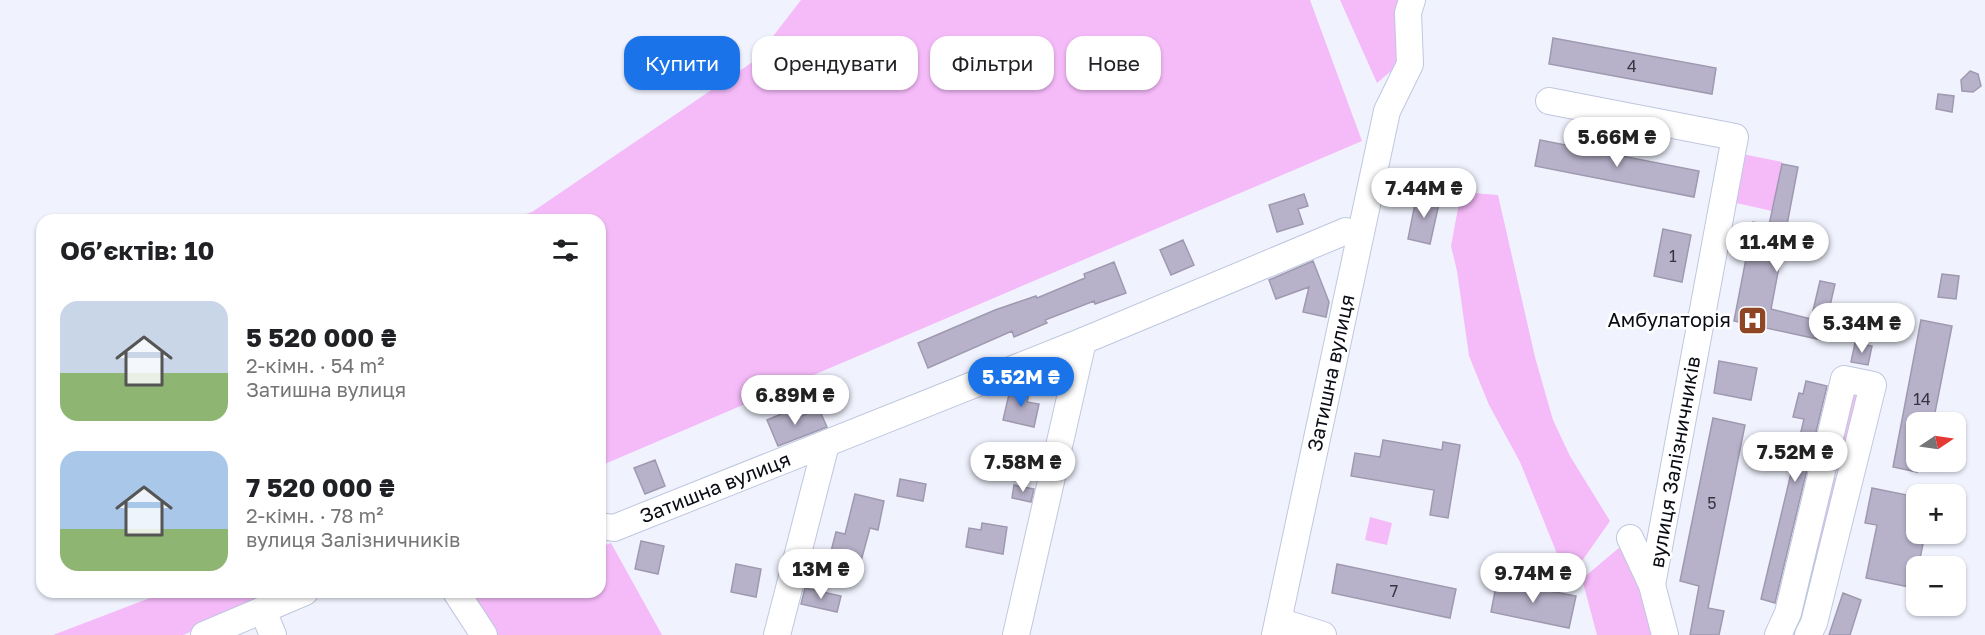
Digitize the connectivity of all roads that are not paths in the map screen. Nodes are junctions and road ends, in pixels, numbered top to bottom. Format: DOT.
graph roads {
  1 [pos="1412,0"];
  2 [pos="1549,101"];
  3 [pos="1360,235"];
  4 [pos="1083,341"];
  5 [pos="826,444"];
  6 [pos="607,527"];
  7 [pos="1630,538"];
  8 [pos="1652,585"];
  9 [pos="291,598"];
  10 [pos="460,598"];
  11 [pos="262,611"];
  12 [pos="1277,628"];
  13 [pos="1811,629"];
  14 [pos="204,635"];
  15 [pos="273,635"];
  16 [pos="484,635"];
  17 [pos="777,635"];
  18 [pos="1016,635"];
  19 [pos="1323,635"];
  20 [pos="1665,635"];
  21 [pos="1778,635"];
  1 -- 3 [label="street, Затишна вулиця"];
  2 -- 8 [label="street, вулиця Залізничників"];
  3 -- 4 [label="street, Затишна вулиця"];
  3 -- 12 [label="street, Затишна вулиця"];
  4 -- 5 [label="street, Затишна вулиця"];
  4 -- 18 [label="street"];
  5 -- 6 [label="street, Затишна вулиця"];
  5 -- 17 [label="street"];
  7 -- 8 [label="street"];
  8 -- 20 [label="street"];
  9 -- 11 [label="street"];
  10 -- 16 [label="street"];
  11 -- 14 [label="street"];
  11 -- 15 [label="street"];
  12 -- 19 [label="street"];
  13 -- 21 [label="street"];
}
